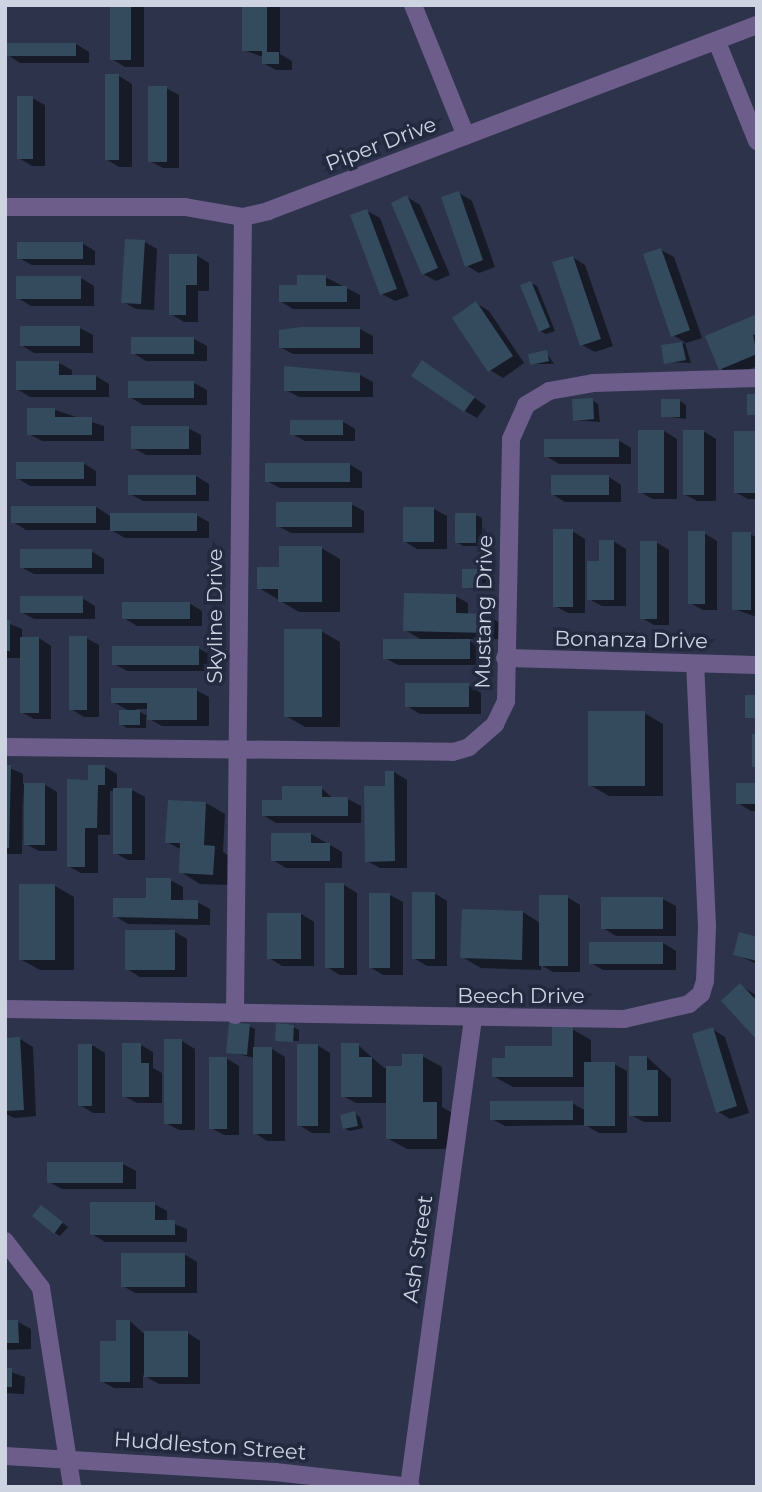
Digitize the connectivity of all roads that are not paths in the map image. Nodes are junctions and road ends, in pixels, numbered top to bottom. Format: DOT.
graph roads {
  1 [pos="413,5"];
  2 [pos="757,25"];
  3 [pos="717,42"];
  4 [pos="466,136"];
  5 [pos="757,141"];
  6 [pos="5,206"];
  7 [pos="243,217"];
  8 [pos="757,378"];
  9 [pos="505,658"];
  10 [pos="695,664"];
  11 [pos="757,665"];
  12 [pos="5,747"];
  13 [pos="237,750"];
  14 [pos="5,1009"];
  15 [pos="235,1015"];
  16 [pos="473,1018"];
  17 [pos="5,1241"];
  18 [pos="5,1456"];
  19 [pos="68,1459"];
  20 [pos="72,1487"];
  21 [pos="410,1487"];
  1 -- 4 [label="street"];
  2 -- 3 [label="street, Piper Drive"];
  3 -- 4 [label="street, Piper Drive"];
  3 -- 5 [label="street"];
  4 -- 7 [label="street, Piper Drive"];
  6 -- 7 [label="street, Piper Drive"];
  7 -- 13 [label="street, Skyline Drive"];
  8 -- 9 [label="street, Mustang Drive"];
  9 -- 10 [label="street, Bonanza Drive"];
  9 -- 13 [label="street, Mustang Drive"];
  10 -- 11 [label="street, Bonanza Drive"];
  10 -- 16 [label="street, Beech Drive"];
  12 -- 13 [label="street, Mustang Drive"];
  13 -- 15 [label="street, Skyline Drive"];
  14 -- 15 [label="street, Beech Drive"];
  15 -- 16 [label="street, Beech Drive"];
  16 -- 21 [label="street, Ash Street"];
  17 -- 19 [label="street"];
  18 -- 19 [label="street, Huddleston Street"];
  19 -- 20 [label="street"];
  19 -- 21 [label="street, Huddleston Street"];
}
